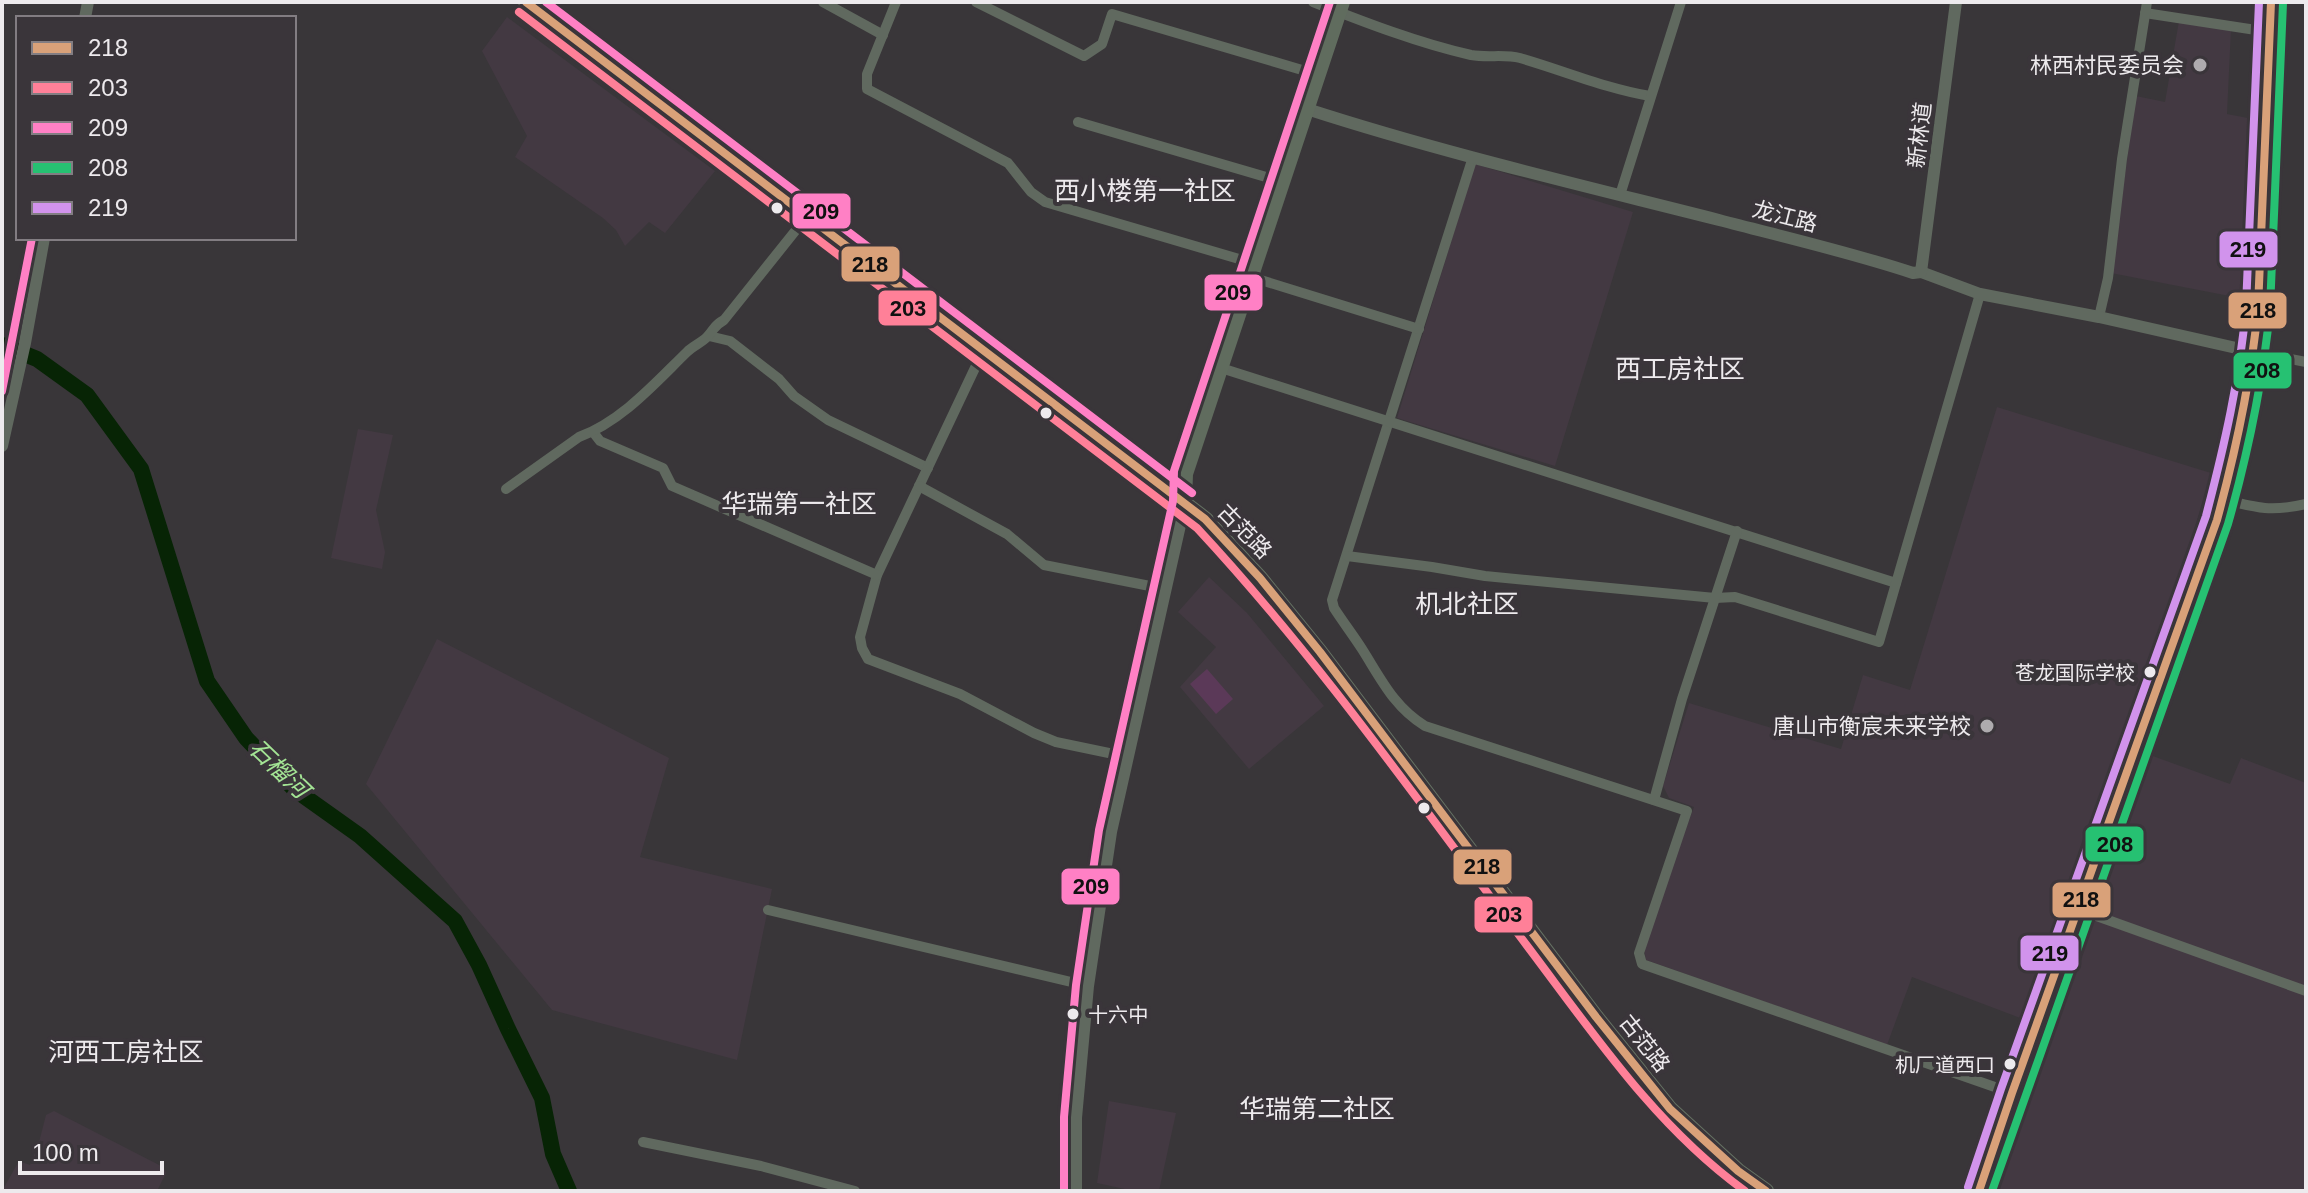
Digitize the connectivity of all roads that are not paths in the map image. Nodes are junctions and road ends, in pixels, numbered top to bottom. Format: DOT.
graph roads {
  1 [pos="526,2"];
  2 [pos="823,2"];
  3 [pos="896,2"];
  4 [pos="976,2"];
  5 [pos="1313,2"];
  6 [pos="1681,2"];
  7 [pos="1956,2"];
  8 [pos="2271,2"];
  9 [pos="1341,7"];
  10 [pos="2146,7"];
  11 [pos="2269,32"];
  12 [pos="883,35"];
  13 [pos="1319,75"];
  14 [pos="1650,96"];
  15 [pos="1307,109"];
  16 [pos="1078,122"];
  17 [pos="1473,157"];
  18 [pos="1283,182"];
  19 [pos="1620,195"];
  20 [pos="808,215"];
  21 [pos="44,240"];
  22 [pos="1254,270"];
  23 [pos="1921,272"];
  24 [pos="1980,294"];
  25 [pos="2099,317"];
  26 [pos="724,320"];
  27 [pos="1419,329"];
  28 [pos="709,336"];
  29 [pos="730,341"];
  30 [pos="983,351"];
  31 [pos="2254,352"];
  32 [pos="2306,362"];
  33 [pos="1221,368"];
  34 [pos="1389,421"];
  35 [pos="593,432"];
  36 [pos="2,446"];
  37 [pos="928,468"];
  38 [pos="919,486"];
  39 [pos="506,489"];
  40 [pos="2222,499"];
  41 [pos="1185,503"];
  42 [pos="2306,504"];
  43 [pos="1737,531"];
  44 [pos="1347,556"];
  45 [pos="877,575"];
  46 [pos="1896,583"];
  47 [pos="1165,589"];
  48 [pos="1715,598"];
  49 [pos="1128,757"];
  50 [pos="1654,800"];
  51 [pos="2077,909"];
  52 [pos="768,910"];
  53 [pos="1088,986"];
  54 [pos="2306,991"];
  55 [pos="2012,1093"];
  56 [pos="643,1142"];
  57 [pos="855,1191"];
  58 [pos="1076,1191"];
  59 [pos="1766,1191"];
  60 [pos="1979,1191"];
  1 -- 20 [label="main road, 古范路"];
  2 -- 12 [label="street"];
  3 -- 12 [label="street"];
  4 -- 13 [label="street"];
  5 -- 9 [label="street"];
  6 -- 14 [label="street"];
  7 -- 23 [label="street, 新林道"];
  8 -- 11 [label="street"];
  9 -- 13 [label="main road"];
  9 -- 14 [label="street"];
  10 -- 11 [label="street"];
  10 -- 25 [label="street"];
  11 -- 31 [label="street"];
  12 -- 22 [label="street"];
  13 -- 15 [label="main road"];
  14 -- 19 [label="street"];
  15 -- 17 [label="street, 龙江路"];
  15 -- 18 [label="main road"];
  16 -- 18 [label="street"];
  17 -- 19 [label="street, 龙江路"];
  17 -- 27 [label="street"];
  18 -- 22 [label="main road"];
  19 -- 23 [label="street, 龙江路"];
  20 -- 26 [label="street"];
  20 -- 30 [label="main road, 古范路"];
  21 -- 36 [label="street"];
  22 -- 27 [label="street"];
  22 -- 33 [label="main road"];
  23 -- 24 [label="street, 龙江路"];
  24 -- 25 [label="street, 龙江路"];
  24 -- 46 [label="street"];
  25 -- 31 [label="street, 龙江路"];
  26 -- 28 [label="street"];
  26 -- 29 [label="street"];
  27 -- 34 [label="street"];
  28 -- 29 [label="street"];
  28 -- 35 [label="street"];
  29 -- 37 [label="street"];
  30 -- 37 [label="street"];
  30 -- 41 [label="main road, 古范路"];
  31 -- 32 [label="street"];
  31 -- 40 [label="street"];
  33 -- 34 [label="street"];
  33 -- 41 [label="main road"];
  34 -- 43 [label="street"];
  34 -- 44 [label="street"];
  35 -- 39 [label="street"];
  35 -- 45 [label="street"];
  37 -- 38 [label="street"];
  38 -- 45 [label="street"];
  38 -- 47 [label="street"];
  40 -- 42 [label="street"];
  40 -- 51 [label="street"];
  41 -- 47 [label="street"];
  41 -- 59 [label="main road, 古范路"];
  43 -- 46 [label="street"];
  43 -- 48 [label="street"];
  44 -- 48 [label="street"];
  44 -- 50 [label="street"];
  45 -- 49 [label="street"];
  46 -- 48 [label="street"];
  47 -- 49 [label="street"];
  48 -- 50 [label="street"];
  49 -- 53 [label="street"];
  50 -- 55 [label="street"];
  51 -- 54 [label="street"];
  51 -- 55 [label="street"];
  52 -- 53 [label="street"];
  53 -- 58 [label="street"];
  55 -- 60 [label="street"];
  56 -- 57 [label="street"];
}
